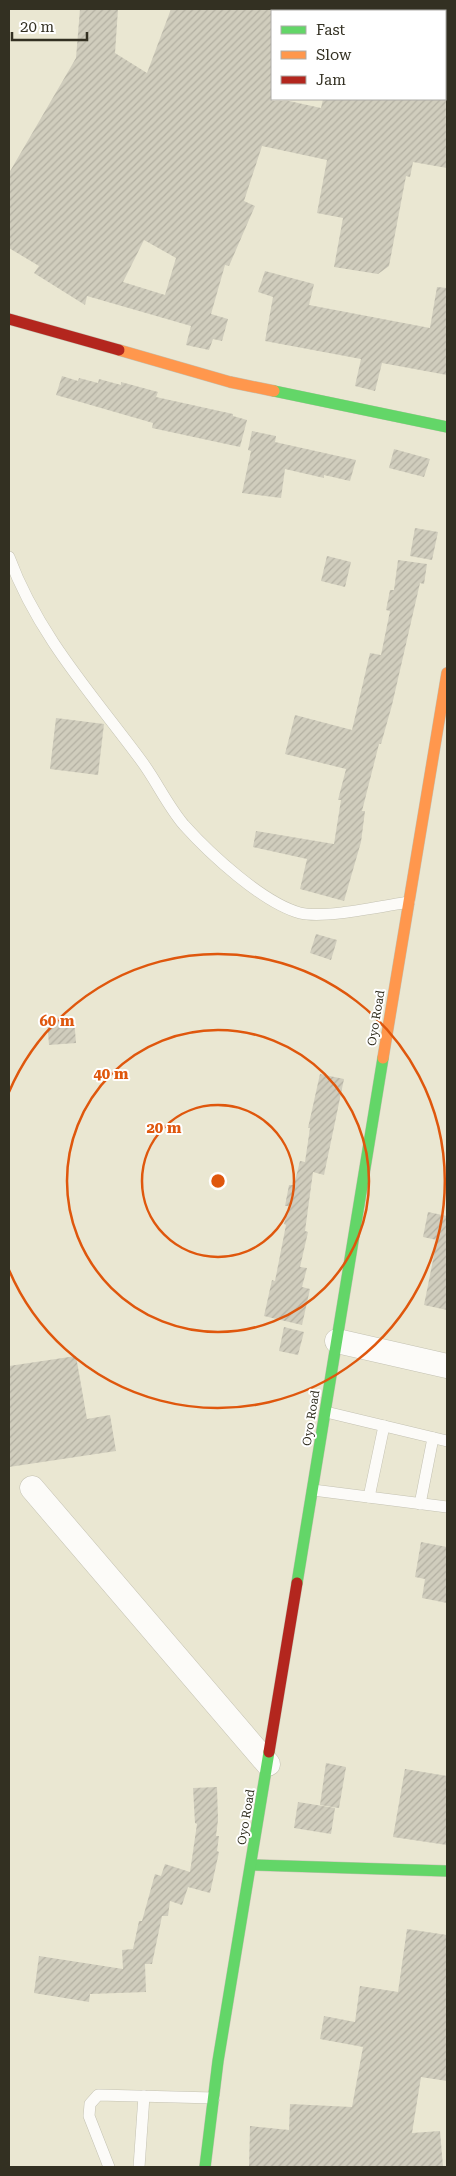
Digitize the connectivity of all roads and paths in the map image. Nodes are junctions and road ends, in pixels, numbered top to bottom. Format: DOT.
graph roads {
  1 [pos="9,319"];
  2 [pos="447,427"];
  3 [pos="9,557"];
  4 [pos="447,678"];
  5 [pos="409,902"];
  6 [pos="337,1341"];
  7 [pos="447,1366"];
  8 [pos="326,1412"];
  9 [pos="384,1426"];
  10 [pos="433,1438"];
  11 [pos="447,1441"];
  12 [pos="32,1488"];
  13 [pos="313,1490"];
  14 [pos="369,1497"];
  15 [pos="420,1504"];
  16 [pos="447,1507"];
  17 [pos="268,1764"];
  18 [pos="252,1865"];
  19 [pos="447,1871"];
  20 [pos="144,2096"];
  21 [pos="214,2098"];
  22 [pos="109,2167"];
  23 [pos="139,2167"];
  24 [pos="205,2167"];
  1 -- 2 [label="main road"];
  3 -- 5 [label="lane"];
  4 -- 5 [label="main road, Oyo Road"];
  5 -- 6 [label="main road, Oyo Road"];
  6 -- 7 [label="street"];
  6 -- 8 [label="main road, Oyo Road"];
  8 -- 9 [label="lane"];
  8 -- 13 [label="main road, Oyo Road"];
  9 -- 10 [label="lane"];
  9 -- 14 [label="lane"];
  10 -- 11 [label="lane"];
  10 -- 15 [label="lane"];
  12 -- 17 [label="street"];
  13 -- 14 [label="lane"];
  13 -- 17 [label="main road, Oyo Road"];
  14 -- 15 [label="lane"];
  15 -- 16 [label="lane"];
  17 -- 18 [label="main road, Oyo Road"];
  18 -- 19 [label="main road"];
  18 -- 21 [label="main road, Oyo Road"];
  20 -- 21 [label="lane"];
  20 -- 22 [label="lane"];
  20 -- 23 [label="lane"];
  21 -- 24 [label="main road, Oyo Road"];
}
